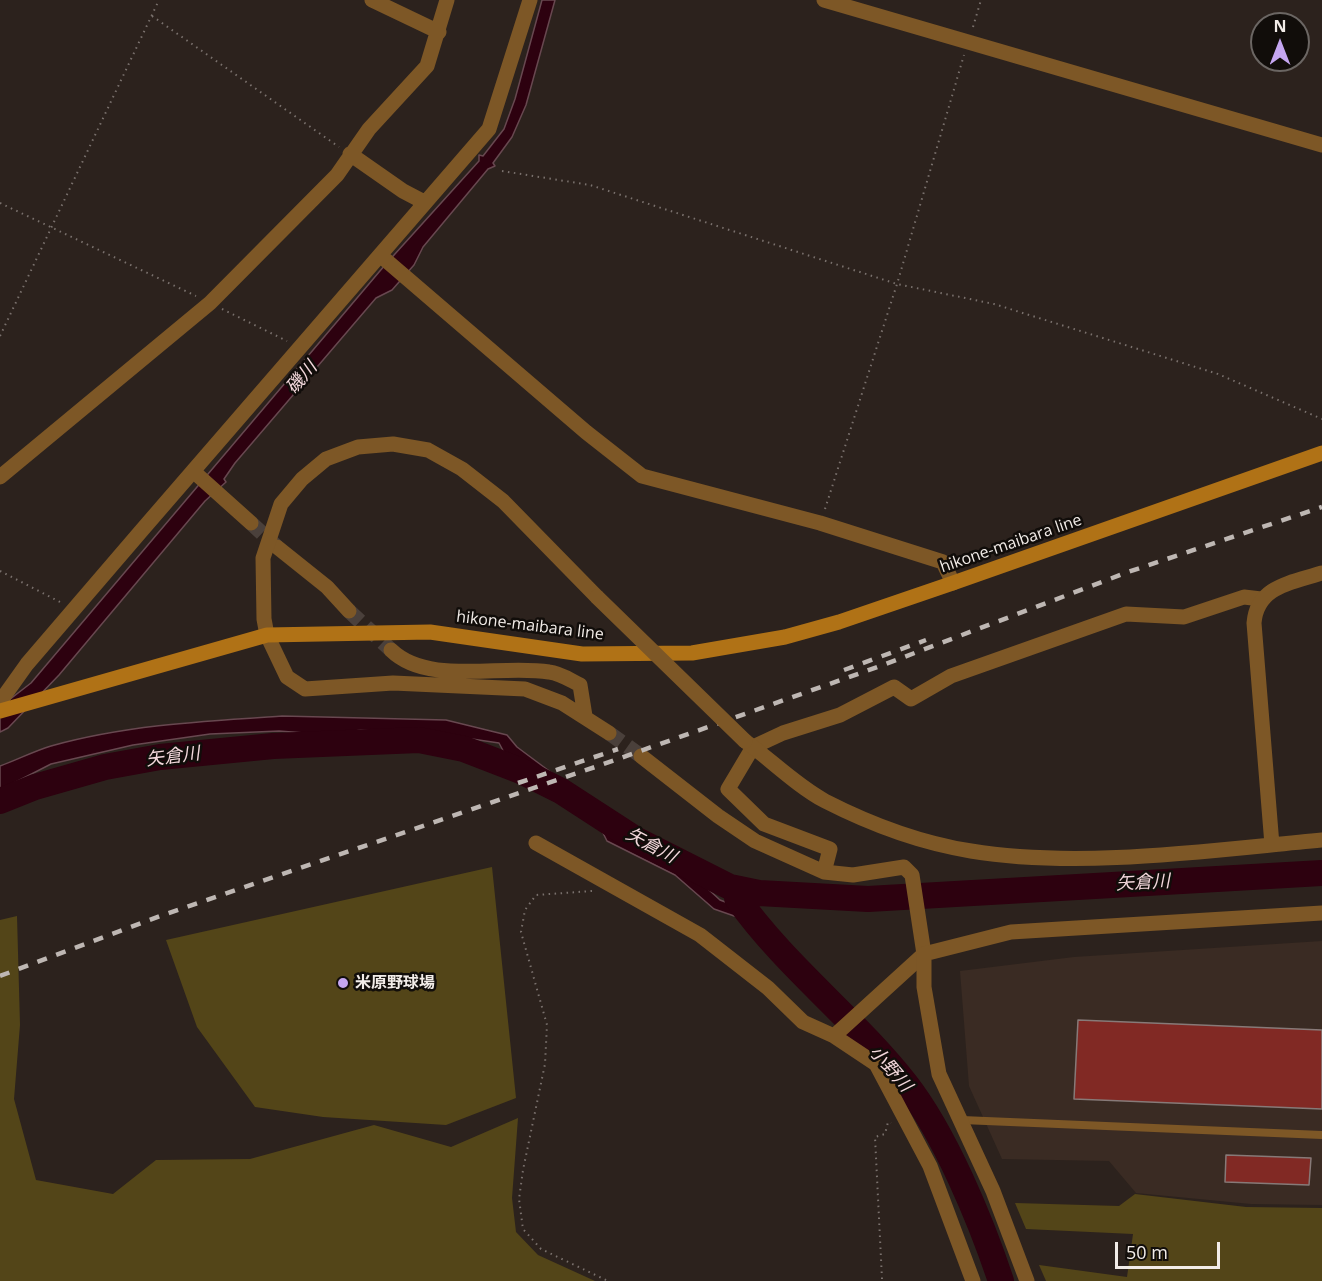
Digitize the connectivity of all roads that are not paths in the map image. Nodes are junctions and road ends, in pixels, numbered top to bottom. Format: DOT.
graph roads {
  1 [pos="372,0"];
  2 [pos="447,0"];
  3 [pos="530,0"];
  4 [pos="824,0"];
  5 [pos="439,32"];
  6 [pos="1322,145"];
  7 [pos="350,154"];
  8 [pos="424,202"];
  9 [pos="384,258"];
  10 [pos="1322,453"];
  11 [pos="197,474"];
  12 [pos="0,477"];
  13 [pos="251,524"];
  14 [pos="277,547"];
  15 [pos="1322,573"];
  16 [pos="953,583"];
  17 [pos="1261,599"];
  18 [pos="349,611"];
  19 [pos="267,635"];
  20 [pos="391,650"];
  21 [pos="0,702"];
  22 [pos="0,711"];
  23 [pos="585,716"];
  24 [pos="609,733"];
  25 [pos="749,744"];
  26 [pos="641,756"];
  27 [pos="1322,840"];
  28 [pos="536,843"];
  29 [pos="1272,845"];
  30 [pos="824,872"];
  31 [pos="1322,913"];
  32 [pos="924,954"];
  33 [pos="834,1036"];
  34 [pos="963,1120"];
  35 [pos="1322,1135"];
  36 [pos="973,1281"];
  37 [pos="1027,1281"];
  1 -- 5 [label="street"];
  2 -- 5 [label="street"];
  3 -- 8 [label="street"];
  4 -- 6 [label="street"];
  5 -- 7 [label="street"];
  7 -- 8 [label="street"];
  7 -- 12 [label="street"];
  8 -- 9 [label="street"];
  9 -- 11 [label="street"];
  9 -- 16 [label="street"];
  10 -- 16 [label="main road, hikone-maibara line"];
  11 -- 13 [label="street"];
  11 -- 21 [label="street"];
  14 -- 18 [label="street"];
  15 -- 17 [label="street"];
  16 -- 19 [label="main road, hikone-maibara line"];
  17 -- 25 [label="street"];
  17 -- 29 [label="street"];
  19 -- 22 [label="main road, hikone-maibara line"];
  19 -- 23 [label="street"];
  19 -- 25 [label="street, bridge"];
  20 -- 23 [label="street"];
  23 -- 24 [label="street"];
  25 -- 29 [label="street"];
  25 -- 30 [label="street"];
  26 -- 30 [label="street"];
  27 -- 29 [label="street"];
  28 -- 33 [label="street"];
  30 -- 32 [label="street"];
  31 -- 32 [label="street"];
  32 -- 33 [label="street"];
  32 -- 34 [label="street"];
  33 -- 36 [label="street"];
  34 -- 35 [label="lane"];
  34 -- 37 [label="street"];
}
